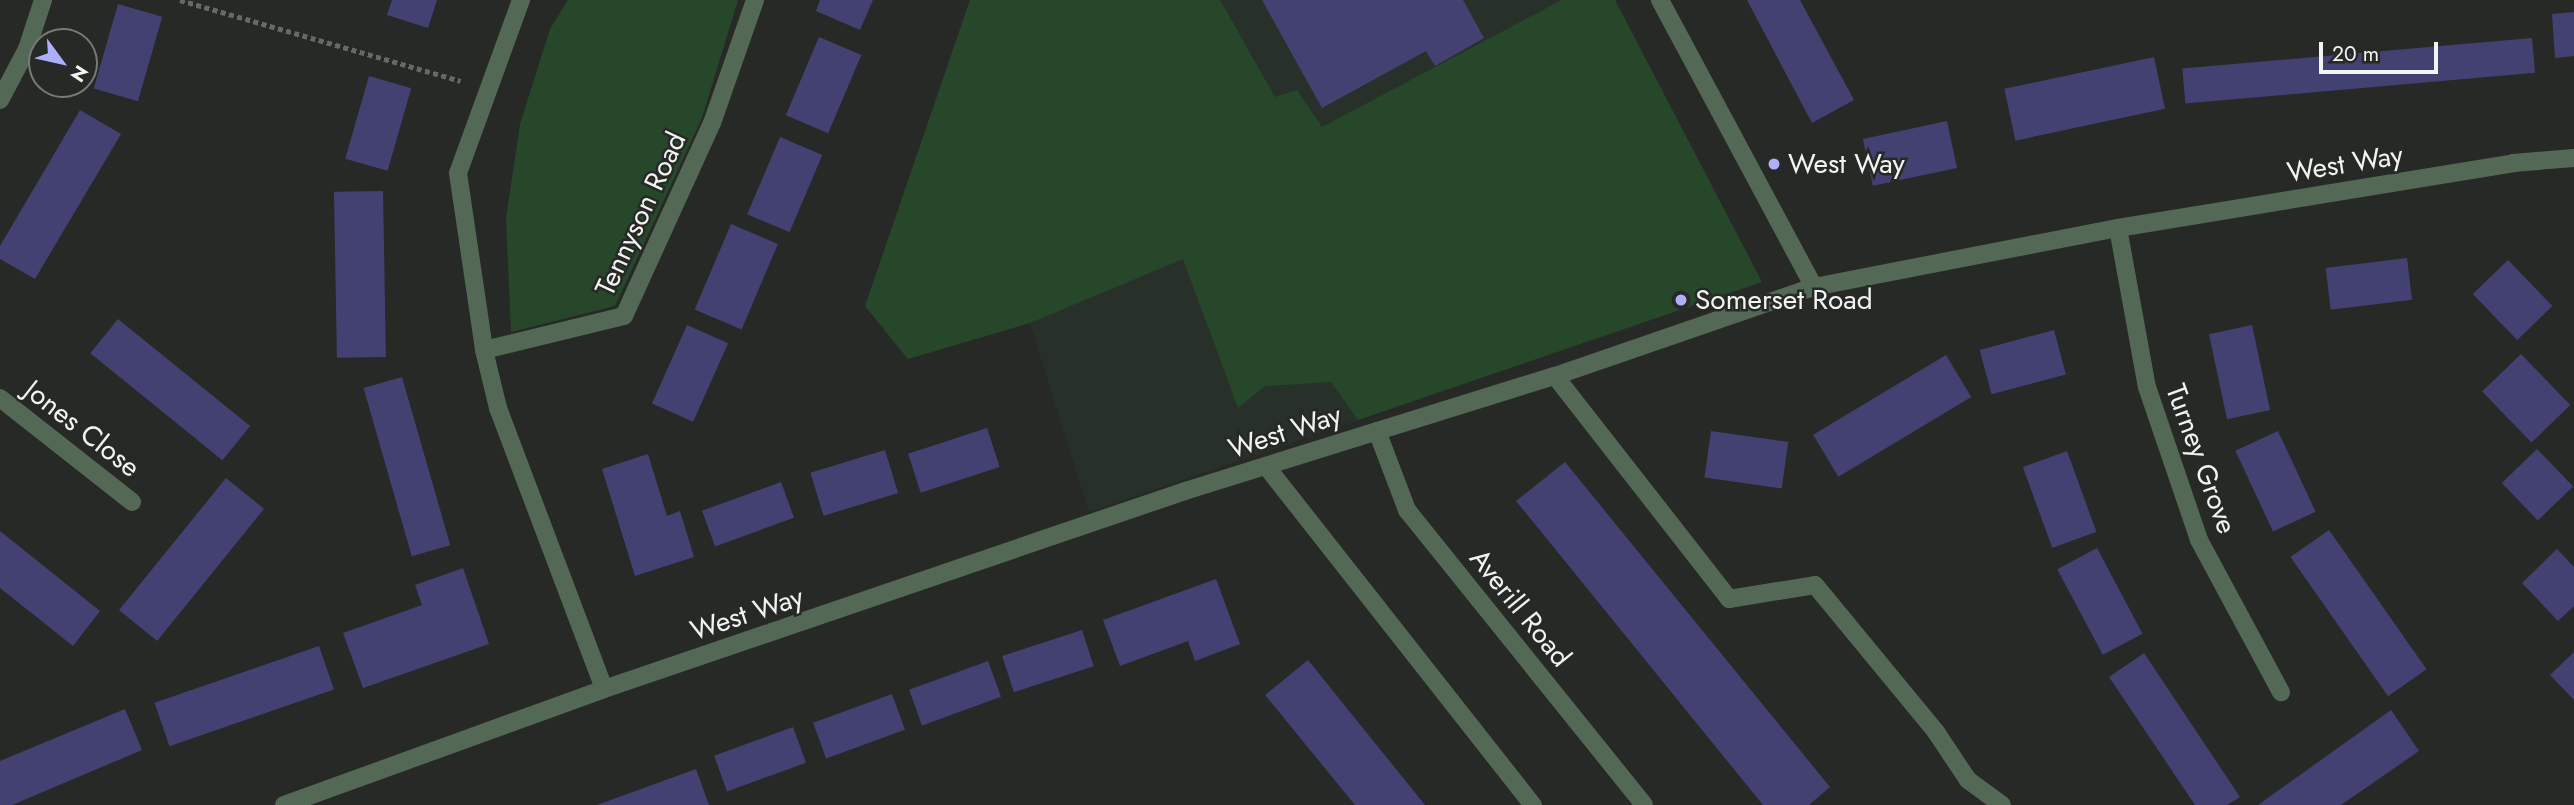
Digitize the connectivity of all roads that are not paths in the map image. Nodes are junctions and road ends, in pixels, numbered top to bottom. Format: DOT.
graph roads {
  1 [pos="43,0"];
  2 [pos="521,0"];
  3 [pos="755,0"];
  4 [pos="1660,0"];
  5 [pos="0,100"];
  6 [pos="2574,158"];
  7 [pos="2118,228"];
  8 [pos="1814,287"];
  9 [pos="484,350"];
  10 [pos="1555,376"];
  11 [pos="0,398"];
  12 [pos="1377,431"];
  13 [pos="1266,466"];
  14 [pos="132,502"];
  15 [pos="604,689"];
  16 [pos="2281,692"];
  17 [pos="284,805"];
  18 [pos="1533,805"];
  19 [pos="1644,805"];
  20 [pos="2002,805"];
  1 -- 5 [label="street"];
  2 -- 9 [label="street"];
  3 -- 9 [label="street, Tennyson Road"];
  4 -- 8 [label="street"];
  6 -- 7 [label="street, West Way"];
  7 -- 8 [label="street, West Way"];
  7 -- 16 [label="street, Turney Grove"];
  8 -- 10 [label="street, West Way"];
  9 -- 15 [label="street"];
  10 -- 12 [label="street, West Way"];
  10 -- 20 [label="street"];
  11 -- 14 [label="street, Jones Close"];
  12 -- 13 [label="street, West Way"];
  12 -- 19 [label="street, Averill Road"];
  13 -- 15 [label="street, West Way"];
  13 -- 18 [label="street"];
  15 -- 17 [label="street, West Way"];
}
